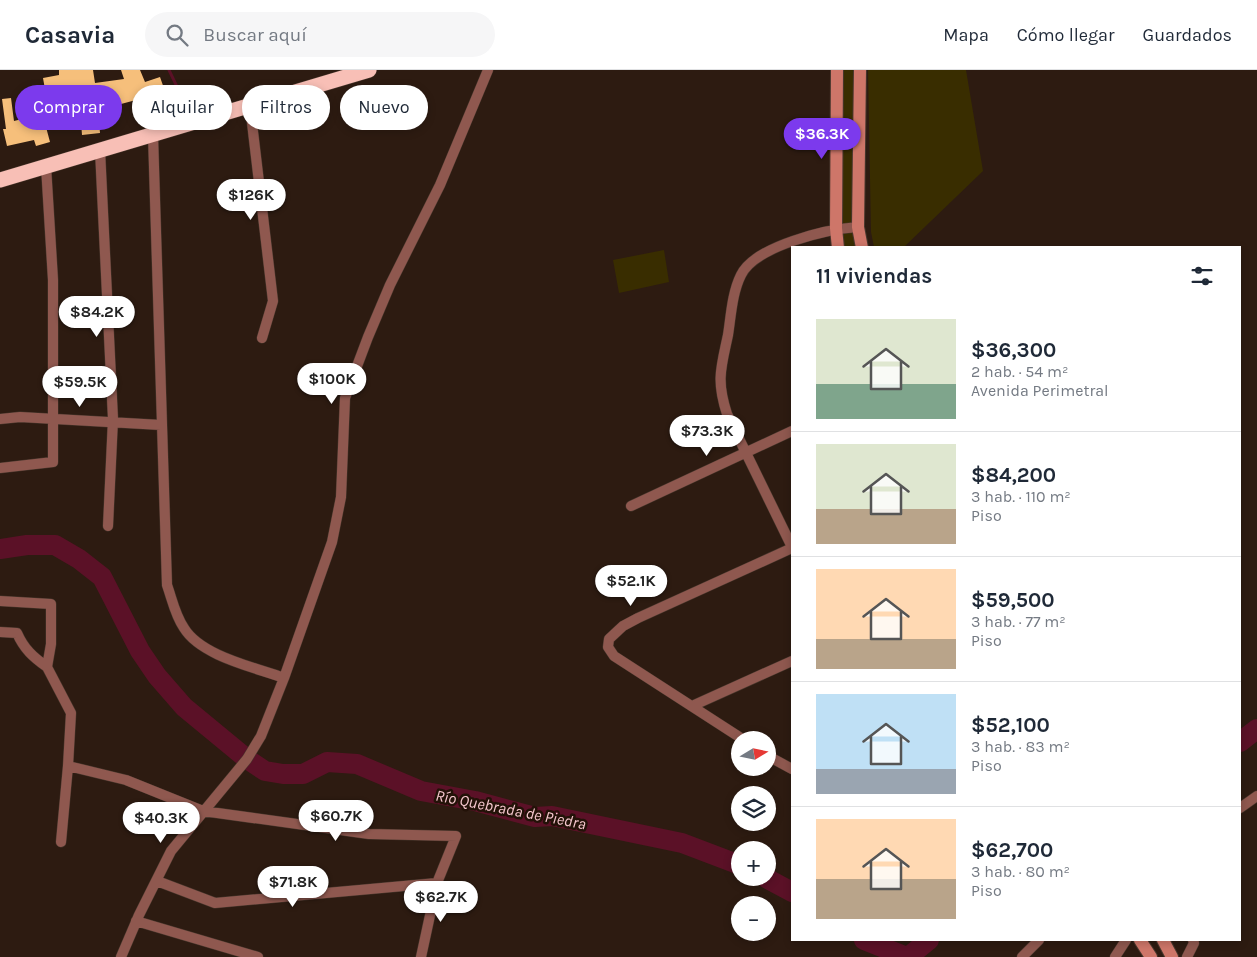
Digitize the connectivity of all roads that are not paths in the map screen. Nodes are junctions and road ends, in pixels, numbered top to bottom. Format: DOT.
graph roads {
  1 [pos="369,70"];
  2 [pos="488,70"];
  3 [pos="837,70"];
  4 [pos="860,70"];
  5 [pos="319,85"];
  6 [pos="242,108"];
  7 [pos="253,130"];
  8 [pos="153,135"];
  9 [pos="100,150"];
  10 [pos="46,166"];
  11 [pos="0,180"];
  12 [pos="858,227"];
  13 [pos="836,228"];
  14 [pos="838,246"];
  15 [pos="862,246"];
  16 [pos="262,338"];
  17 [pos="0,419"];
  18 [pos="53,419"];
  19 [pos="113,422"];
  20 [pos="161,425"];
  21 [pos="791,431"];
  22 [pos="746,452"];
  23 [pos="0,468"];
  24 [pos="631,506"];
  25 [pos="108,526"];
  26 [pos="791,546"];
  27 [pos="791,548"];
  28 [pos="0,601"];
  29 [pos="0,632"];
  30 [pos="791,661"];
  31 [pos="47,668"];
  32 [pos="284,678"];
  33 [pos="692,706"];
  34 [pos="731,732"];
  35 [pos="776,760"];
  36 [pos="68,766"];
  37 [pos="791,768"];
  38 [pos="1257,796"];
  39 [pos="1241,807"];
  40 [pos="203,811"];
  41 [pos="60,842"];
  42 [pos="157,881"];
  43 [pos="437,883"];
  44 [pos="136,921"];
  45 [pos="1038,941"];
  46 [pos="1125,941"];
  47 [pos="1141,941"];
  48 [pos="1164,941"];
  49 [pos="1193,941"];
  50 [pos="121,957"];
  51 [pos="258,957"];
  52 [pos="421,957"];
  53 [pos="1022,957"];
  54 [pos="1115,957"];
  55 [pos="1151,957"];
  56 [pos="1172,957"];
  57 [pos="1187,957"];
  1 -- 5 [label="highway"];
  2 -- 32 [label="street"];
  3 -- 13 [label="main road"];
  4 -- 12 [label="main road"];
  6 -- 8 [label="highway"];
  7 -- 16 [label="street"];
  8 -- 9 [label="highway"];
  8 -- 20 [label="street"];
  9 -- 10 [label="highway"];
  9 -- 19 [label="street"];
  10 -- 11 [label="highway"];
  10 -- 18 [label="street"];
  12 -- 13 [label="street"];
  12 -- 15 [label="main road"];
  13 -- 14 [label="main road"];
  13 -- 22 [label="street"];
  17 -- 18 [label="street"];
  18 -- 19 [label="street"];
  18 -- 23 [label="street"];
  19 -- 20 [label="street"];
  19 -- 25 [label="street"];
  20 -- 32 [label="street"];
  21 -- 22 [label="street"];
  22 -- 24 [label="street"];
  22 -- 26 [label="street"];
  27 -- 33 [label="street"];
  28 -- 31 [label="street"];
  29 -- 31 [label="street"];
  30 -- 33 [label="street"];
  31 -- 36 [label="street"];
  32 -- 40 [label="street"];
  33 -- 34 [label="street"];
  35 -- 37 [label="street"];
  36 -- 40 [label="street"];
  36 -- 41 [label="street"];
  38 -- 39 [label="street"];
  40 -- 42 [label="street"];
  40 -- 43 [label="street"];
  42 -- 43 [label="street"];
  42 -- 44 [label="street"];
  43 -- 52 [label="street"];
  44 -- 50 [label="street"];
  44 -- 51 [label="street"];
  45 -- 53 [label="street"];
  46 -- 54 [label="street"];
  47 -- 55 [label="main road"];
  48 -- 56 [label="main road"];
  49 -- 57 [label="street"];
}
